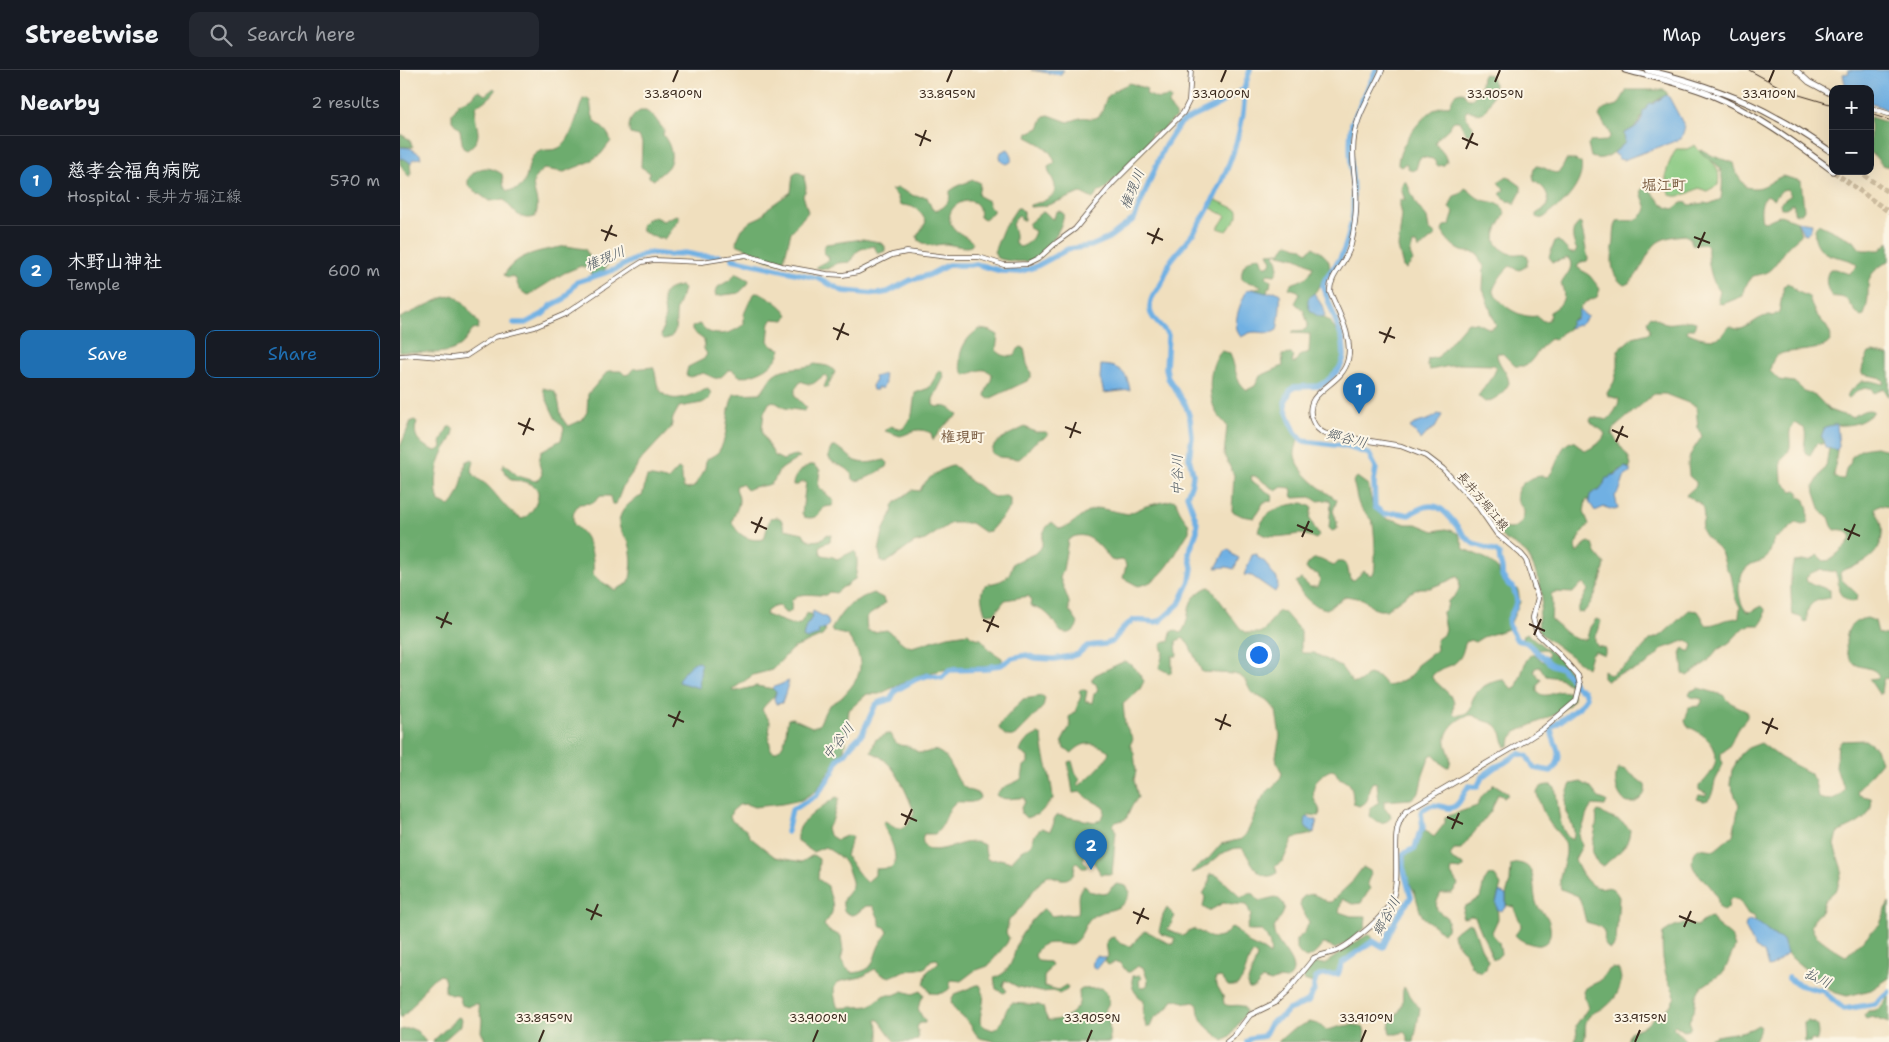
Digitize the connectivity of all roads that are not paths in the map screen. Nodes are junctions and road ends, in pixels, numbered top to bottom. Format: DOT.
graph roads {
  1 [pos="1191,70"];
  2 [pos="1382,70"];
  3 [pos="1625,70"];
  4 [pos="1648,70"];
  5 [pos="1796,70"];
  6 [pos="1829,93"];
  7 [pos="1874,109"];
  8 [pos="1889,114"];
  9 [pos="1829,150"];
  10 [pos="1829,168"];
  11 [pos="400,356"];
  12 [pos="1227,1042"];
  1 -- 11 [label="street"];
  2 -- 12 [label="main road, 長井方堀江線"];
  3 -- 10 [label="highway"];
  4 -- 9 [label="highway"];
  5 -- 6 [label="main road"];
  7 -- 8 [label="main road"];
}
